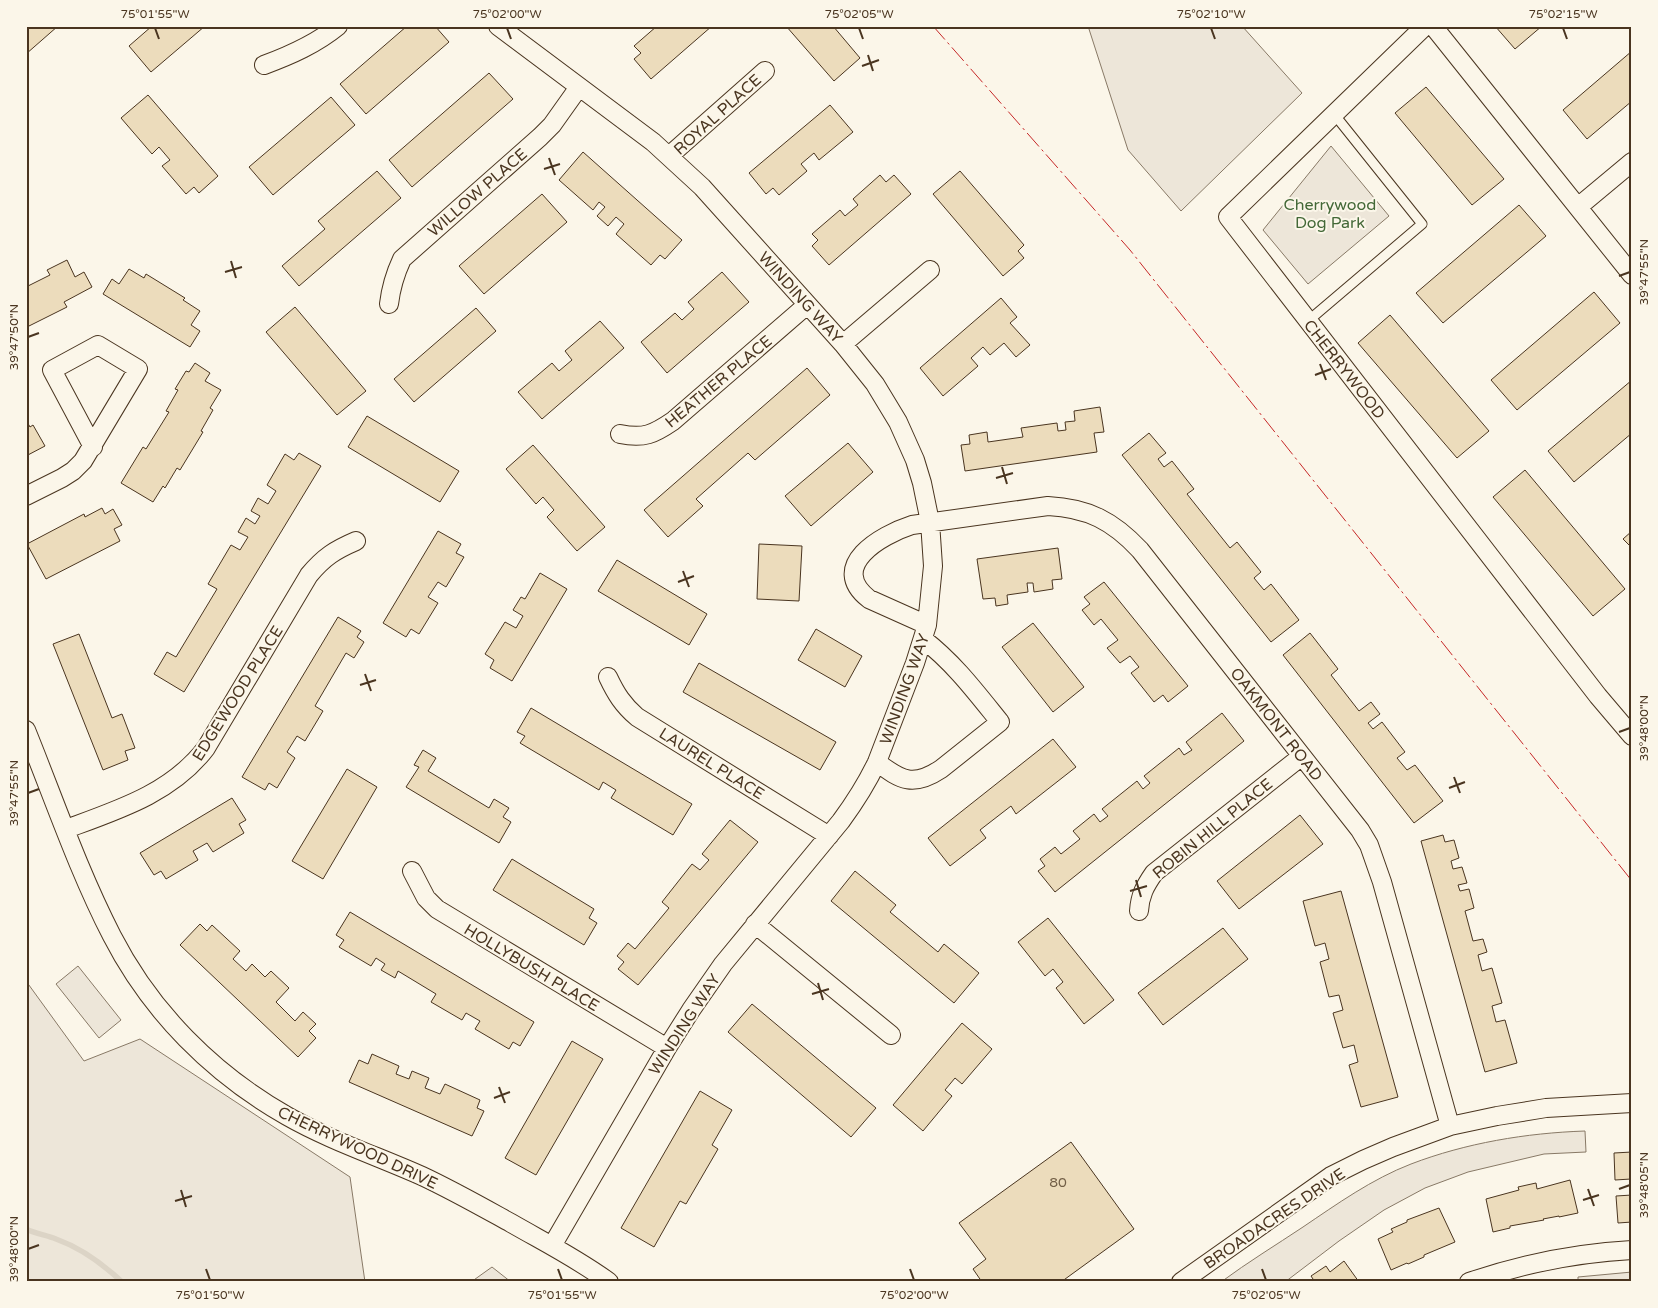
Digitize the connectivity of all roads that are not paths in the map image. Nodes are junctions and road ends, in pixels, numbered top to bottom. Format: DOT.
graph roads {
  1 [pos="338,26"];
  2 [pos="498,26"];
  3 [pos="1424,26"];
  4 [pos="1433,26"];
  5 [pos="264,65"];
  6 [pos="765,71"];
  7 [pos="579,87"];
  8 [pos="1334,114"];
  9 [pos="669,156"];
  10 [pos="1632,162"];
  11 [pos="1578,208"];
  12 [pos="930,270"];
  13 [pos="1632,275"];
  14 [pos="389,304"];
  15 [pos="807,305"];
  16 [pos="1308,321"];
  17 [pos="843,344"];
  18 [pos="620,434"];
  19 [pos="93,447"];
  20 [pos="26,496"];
  21 [pos="930,522"];
  22 [pos="356,541"];
  23 [pos="925,632"];
  24 [pos="608,677"];
  25 [pos="26,730"];
  26 [pos="1632,736"];
  27 [pos="1302,756"];
  28 [pos="877,762"];
  29 [pos="66,829"];
  30 [pos="829,836"];
  31 [pos="412,871"];
  32 [pos="1139,911"];
  33 [pos="755,924"];
  34 [pos="891,1035"];
  35 [pos="667,1048"];
  36 [pos="1632,1103"];
  37 [pos="1450,1126"];
  38 [pos="552,1246"];
  39 [pos="1632,1250"];
  40 [pos="609,1282"];
  41 [pos="1181,1282"];
  42 [pos="1469,1282"];
  1 -- 5 [label="street"];
  2 -- 7 [label="street, WINDING WAY"];
  3 -- 8 [label="street, CHERRYWOOD"];
  4 -- 11 [label="street"];
  6 -- 9 [label="street, ROYAL PLACE"];
  7 -- 9 [label="street, WINDING WAY"];
  7 -- 14 [label="street, WILLOW PLACE"];
  8 -- 16 [label="street, CHERRYWOOD"];
  8 -- 16 [label="lane"];
  9 -- 15 [label="street, WINDING WAY"];
  10 -- 11 [label="street"];
  11 -- 13 [label="street"];
  12 -- 17 [label="street"];
  15 -- 17 [label="street, WINDING WAY"];
  15 -- 18 [label="street, HEATHER PLACE"];
  16 -- 26 [label="street, CHERRYWOOD"];
  17 -- 21 [label="street, WINDING WAY"];
  19 -- 19 [label="street"];
  19 -- 20 [label="street"];
  21 -- 23 [label="street, WINDING WAY"];
  21 -- 23 [label="street, OAKMONT ROAD"];
  21 -- 27 [label="street, OAKMONT ROAD"];
  22 -- 29 [label="street, EDGEWOOD PLACE"];
  23 -- 28 [label="street, WINDING WAY"];
  23 -- 28 [label="street, OAKMONT ROAD"];
  24 -- 30 [label="street, LAUREL PLACE"];
  25 -- 29 [label="street, CHERRYWOOD DRIVE"];
  27 -- 32 [label="street, ROBIN HILL PLACE"];
  27 -- 37 [label="street, OAKMONT ROAD"];
  28 -- 30 [label="street, WINDING WAY"];
  29 -- 38 [label="street, CHERRYWOOD DRIVE"];
  30 -- 33 [label="street, WINDING WAY"];
  31 -- 35 [label="street, HOLLYBUSH PLACE"];
  33 -- 34 [label="street"];
  33 -- 35 [label="street, WINDING WAY"];
  35 -- 38 [label="street, WINDING WAY"];
  36 -- 37 [label="street, BROADACRES DRIVE"];
  37 -- 41 [label="street, BROADACRES DRIVE"];
  38 -- 40 [label="street, CHERRYWOOD DRIVE"];
  39 -- 42 [label="street"];
}
